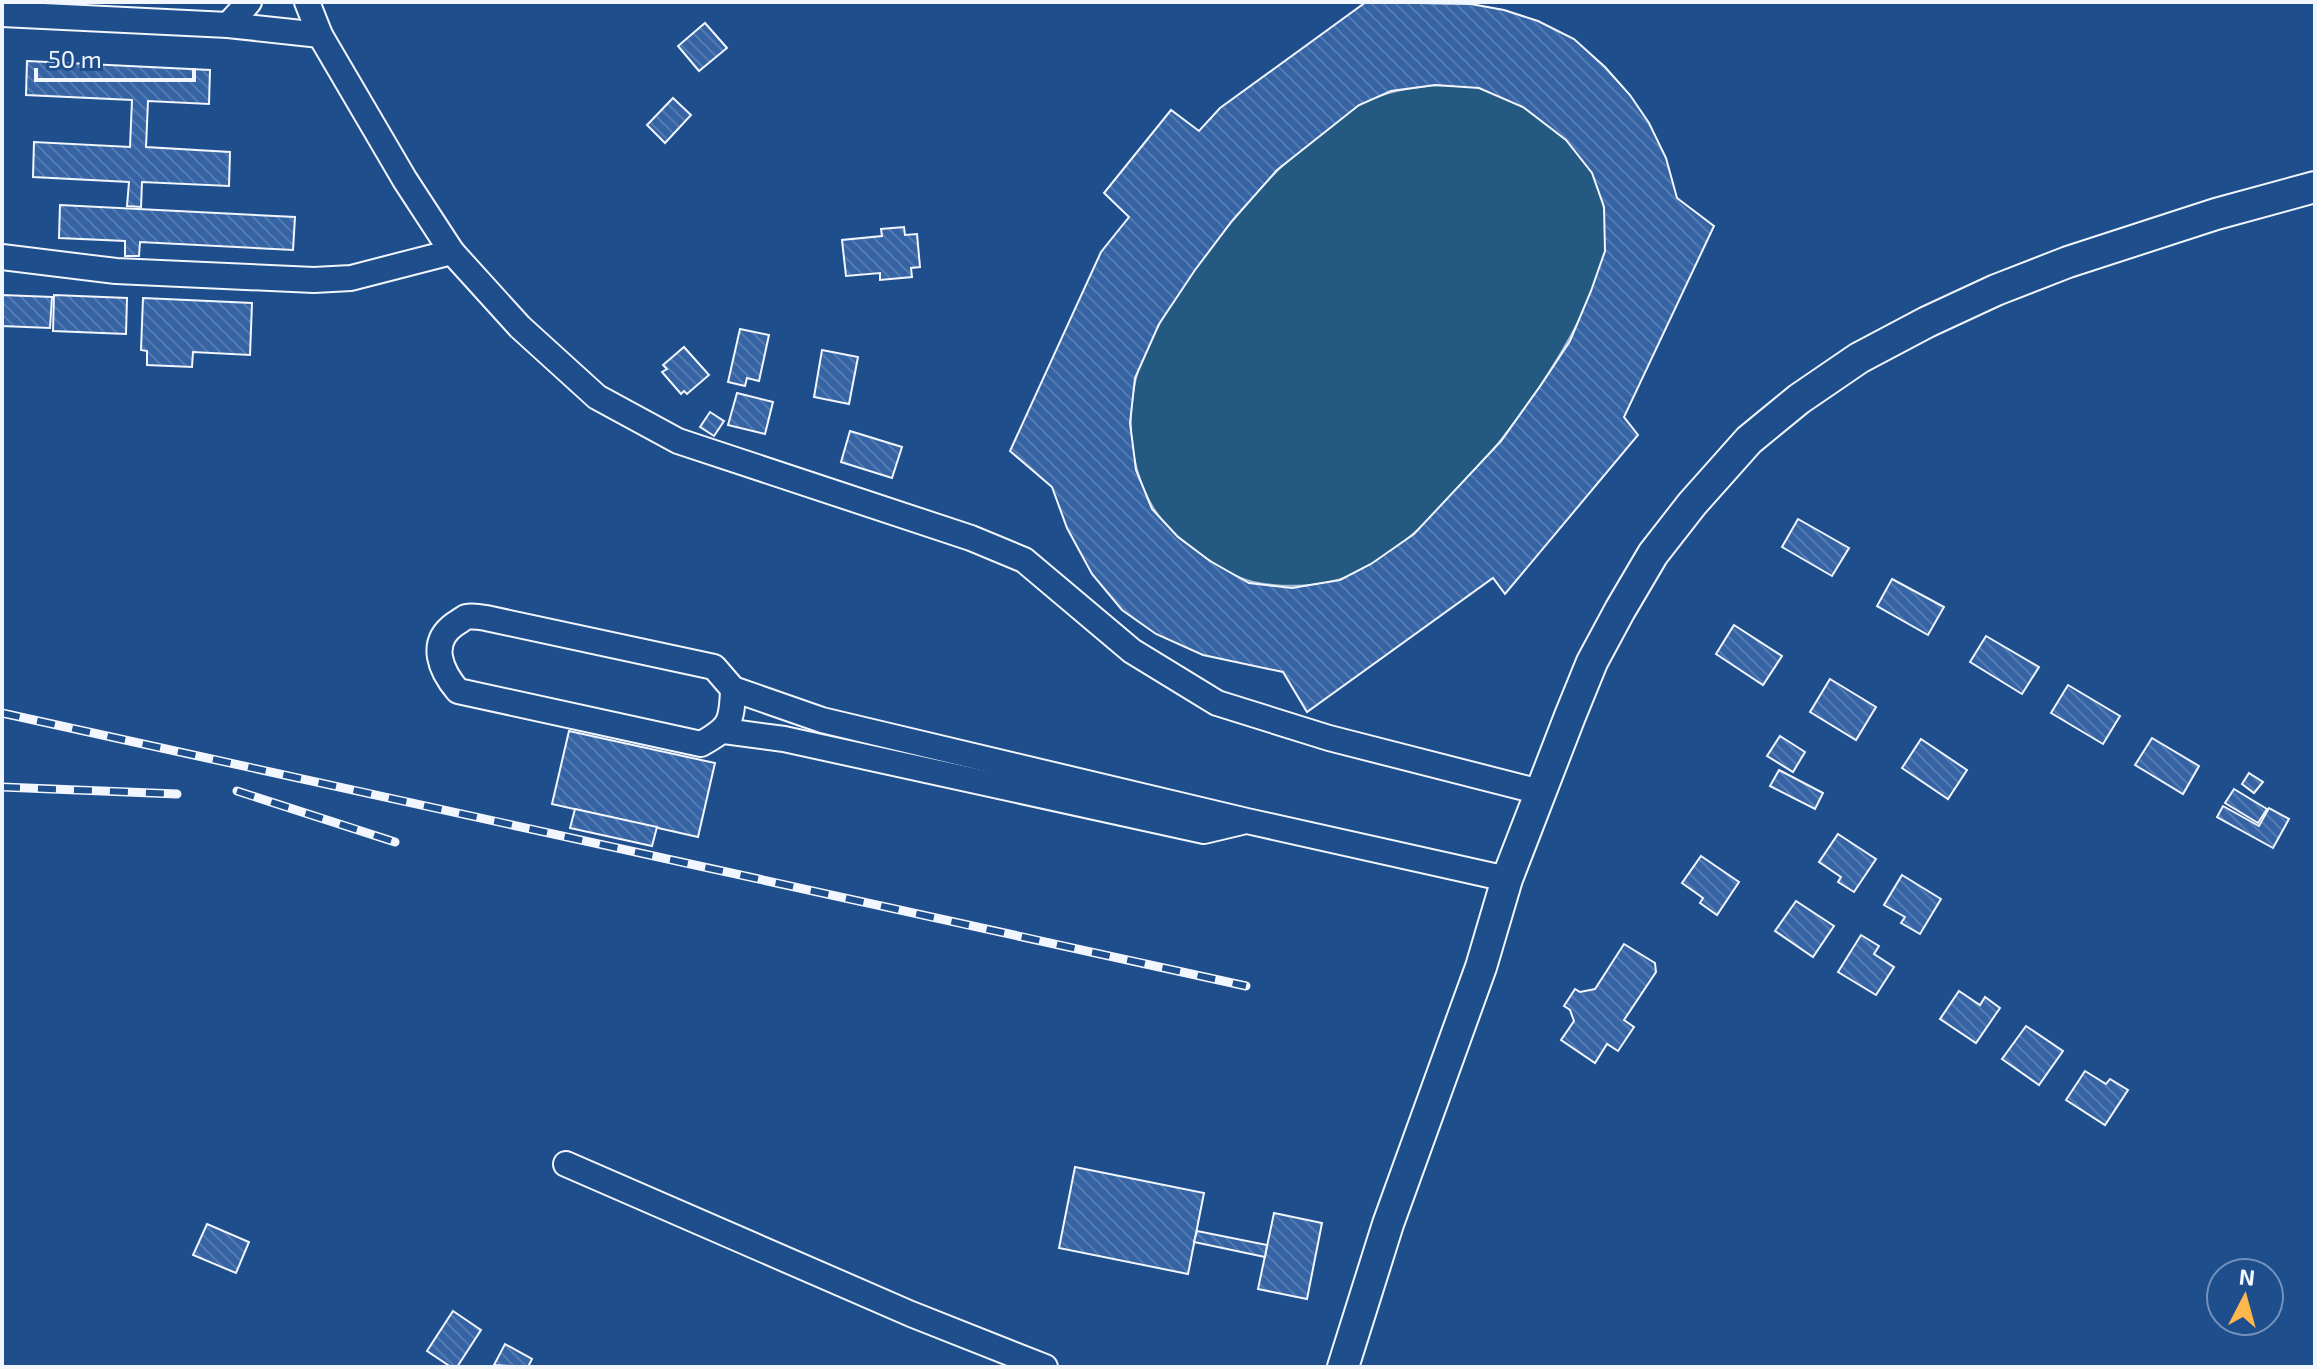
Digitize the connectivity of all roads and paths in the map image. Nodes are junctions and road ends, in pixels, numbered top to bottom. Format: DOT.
graph roads {
  1 [pos="249,2"];
  2 [pos="307,2"];
  3 [pos="2,14"];
  4 [pos="228,25"];
  5 [pos="320,35"];
  6 [pos="2315,187"];
  7 [pos="452,252"];
  8 [pos="2,257"];
  9 [pos="733,689"];
  10 [pos="724,731"];
  11 [pos="1540,792"];
  12 [pos="1247,821"];
  13 [pos="1507,879"];
  14 [pos="566,1164"];
  15 [pos="1045,1367"];
  16 [pos="1343,1367"];
  1 -- 4 [label="street"];
  2 -- 5 [label="street"];
  3 -- 4 [label="street"];
  4 -- 5 [label="street"];
  5 -- 7 [label="street"];
  6 -- 11 [label="main road"];
  7 -- 8 [label="street"];
  7 -- 11 [label="street"];
  9 -- 10 [label="street"];
  9 -- 10 [label="street"];
  9 -- 12 [label="street"];
  10 -- 12 [label="street"];
  11 -- 13 [label="main road"];
  12 -- 13 [label="street"];
  13 -- 16 [label="main road"];
  14 -- 15 [label="street"];
}
